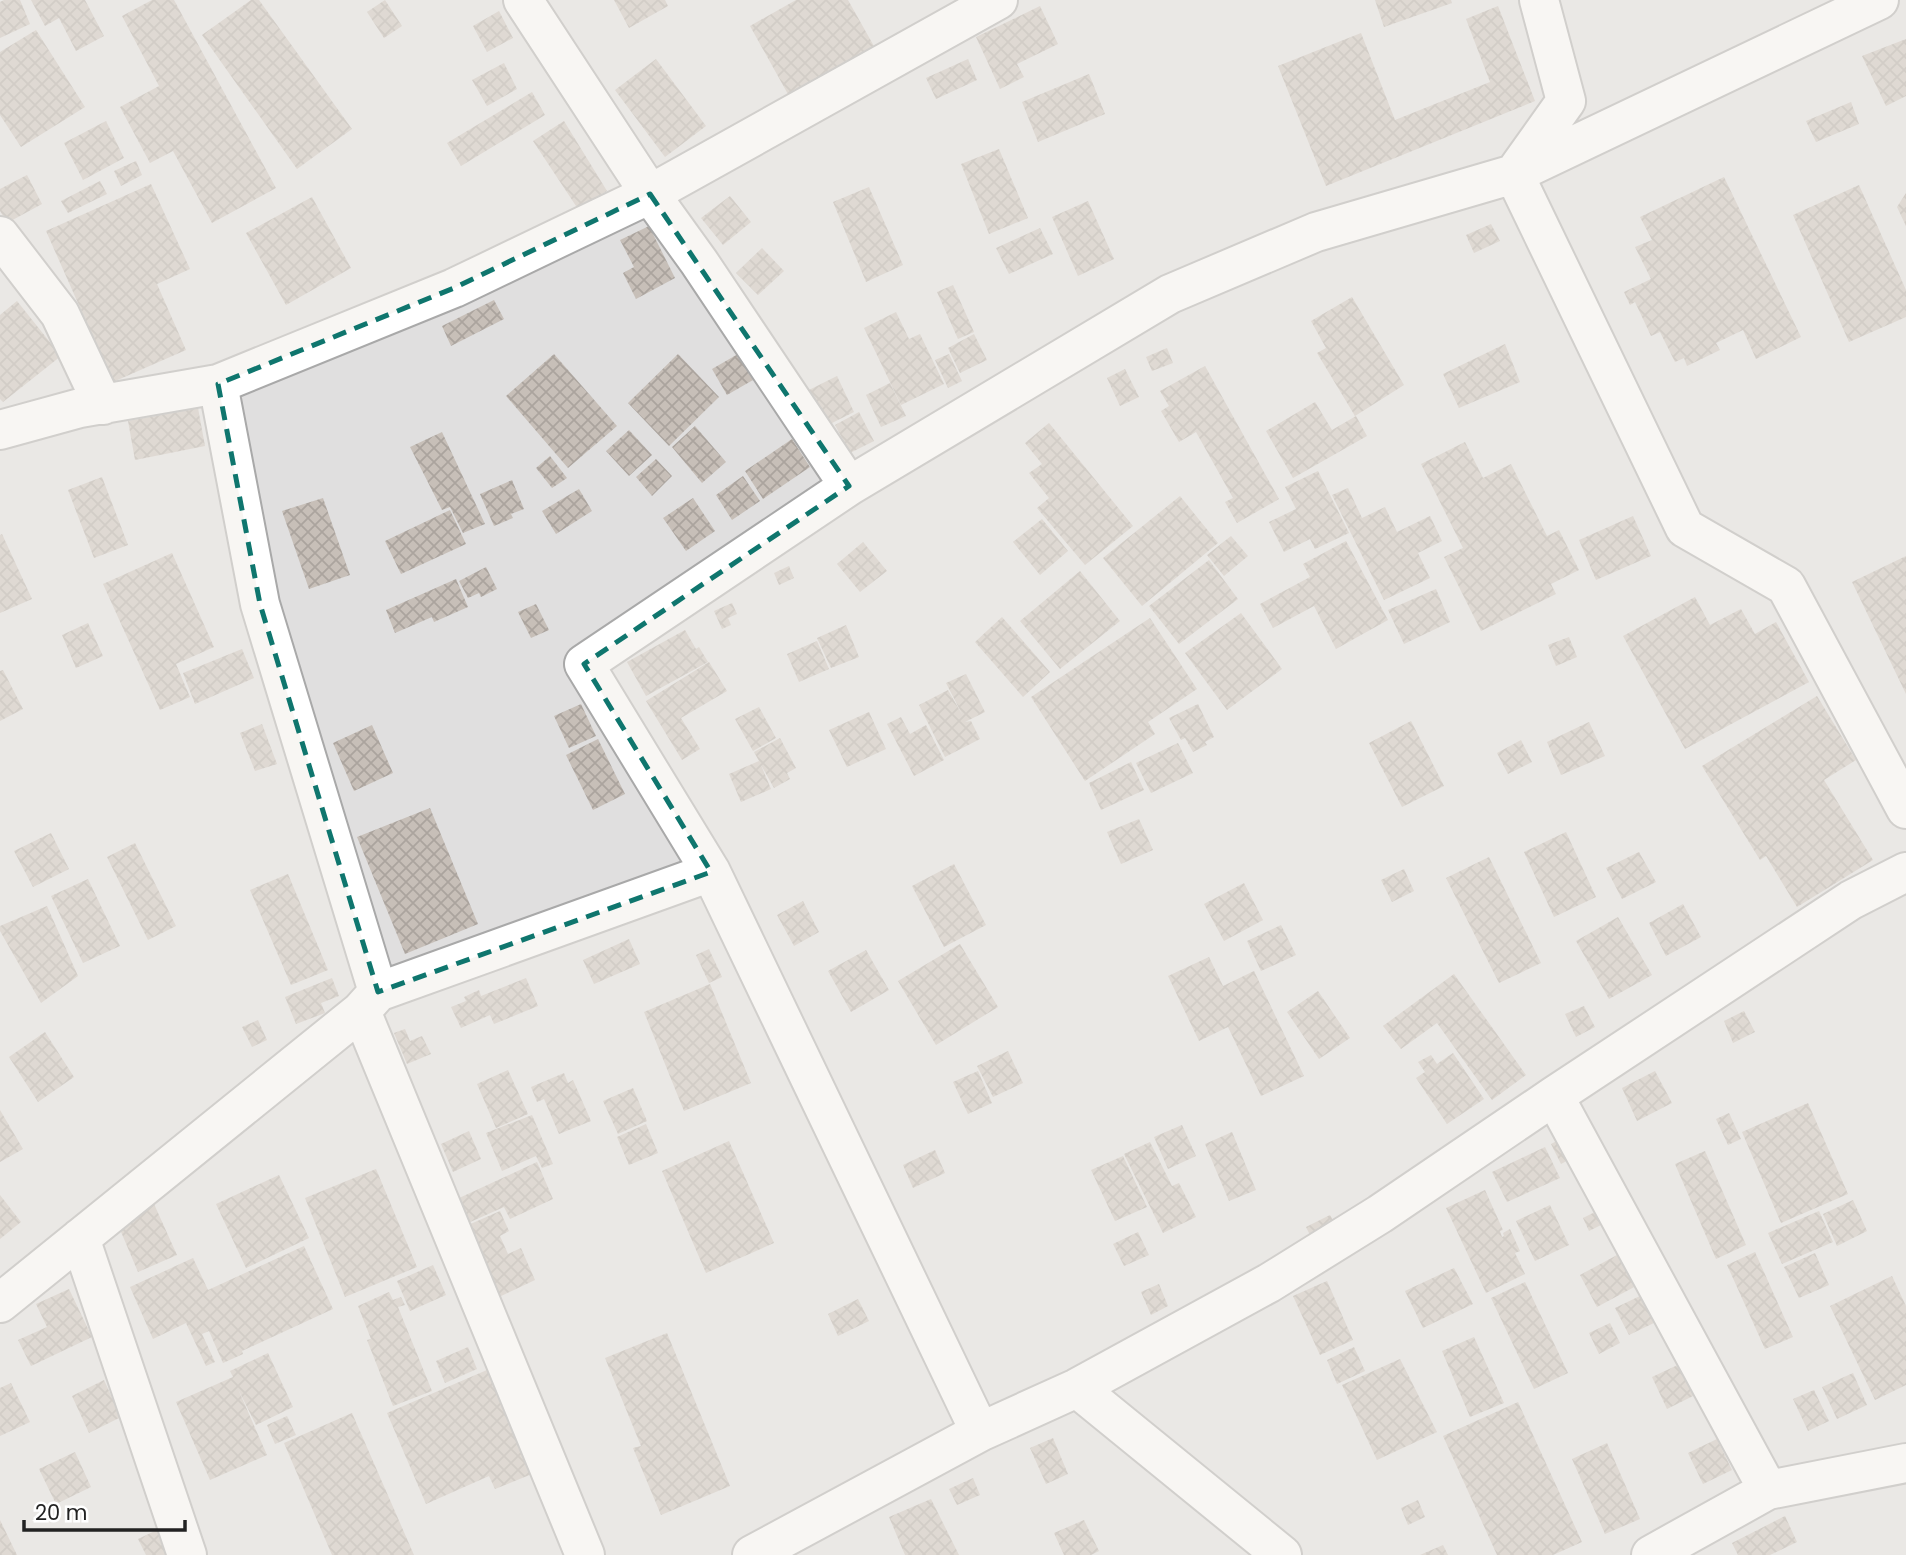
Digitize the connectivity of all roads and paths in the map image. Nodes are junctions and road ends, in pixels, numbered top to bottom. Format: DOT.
graph roads {
  1 [pos="523,0"];
  2 [pos="998,0"];
  3 [pos="1538,0"];
  4 [pos="1879,0"];
  5 [pos="1514,174"];
  6 [pos="650,194"];
  7 [pos="0,236"];
  8 [pos="218,384"];
  9 [pos="103,405"];
  10 [pos="0,430"];
  11 [pos="849,486"];
  12 [pos="1906,808"];
  13 [pos="711,872"];
  14 [pos="1906,872"];
  15 [pos="370,1002"];
  16 [pos="1554,1096"];
  17 [pos="80,1238"];
  18 [pos="0,1303"];
  19 [pos="1077,1388"];
  20 [pos="979,1432"];
  21 [pos="1906,1463"];
  22 [pos="1768,1490"];
  23 [pos="187,1555"];
  24 [pos="585,1555"];
  25 [pos="752,1555"];
  26 [pos="1282,1555"];
  27 [pos="1651,1555"];
  1 -- 6 [label="street"];
  2 -- 6 [label="street"];
  3 -- 5 [label="street"];
  4 -- 5 [label="street"];
  5 -- 11 [label="street"];
  5 -- 12 [label="street"];
  6 -- 8 [label="street"];
  6 -- 11 [label="street"];
  7 -- 9 [label="street"];
  8 -- 9 [label="street"];
  8 -- 15 [label="street"];
  9 -- 10 [label="street"];
  11 -- 13 [label="street"];
  13 -- 15 [label="street"];
  13 -- 20 [label="street"];
  14 -- 16 [label="street"];
  15 -- 17 [label="street"];
  15 -- 24 [label="street"];
  16 -- 19 [label="street"];
  16 -- 22 [label="street"];
  17 -- 18 [label="street"];
  17 -- 23 [label="street"];
  19 -- 20 [label="street"];
  19 -- 26 [label="street"];
  20 -- 25 [label="street"];
  21 -- 22 [label="street"];
  22 -- 27 [label="street"];
}
